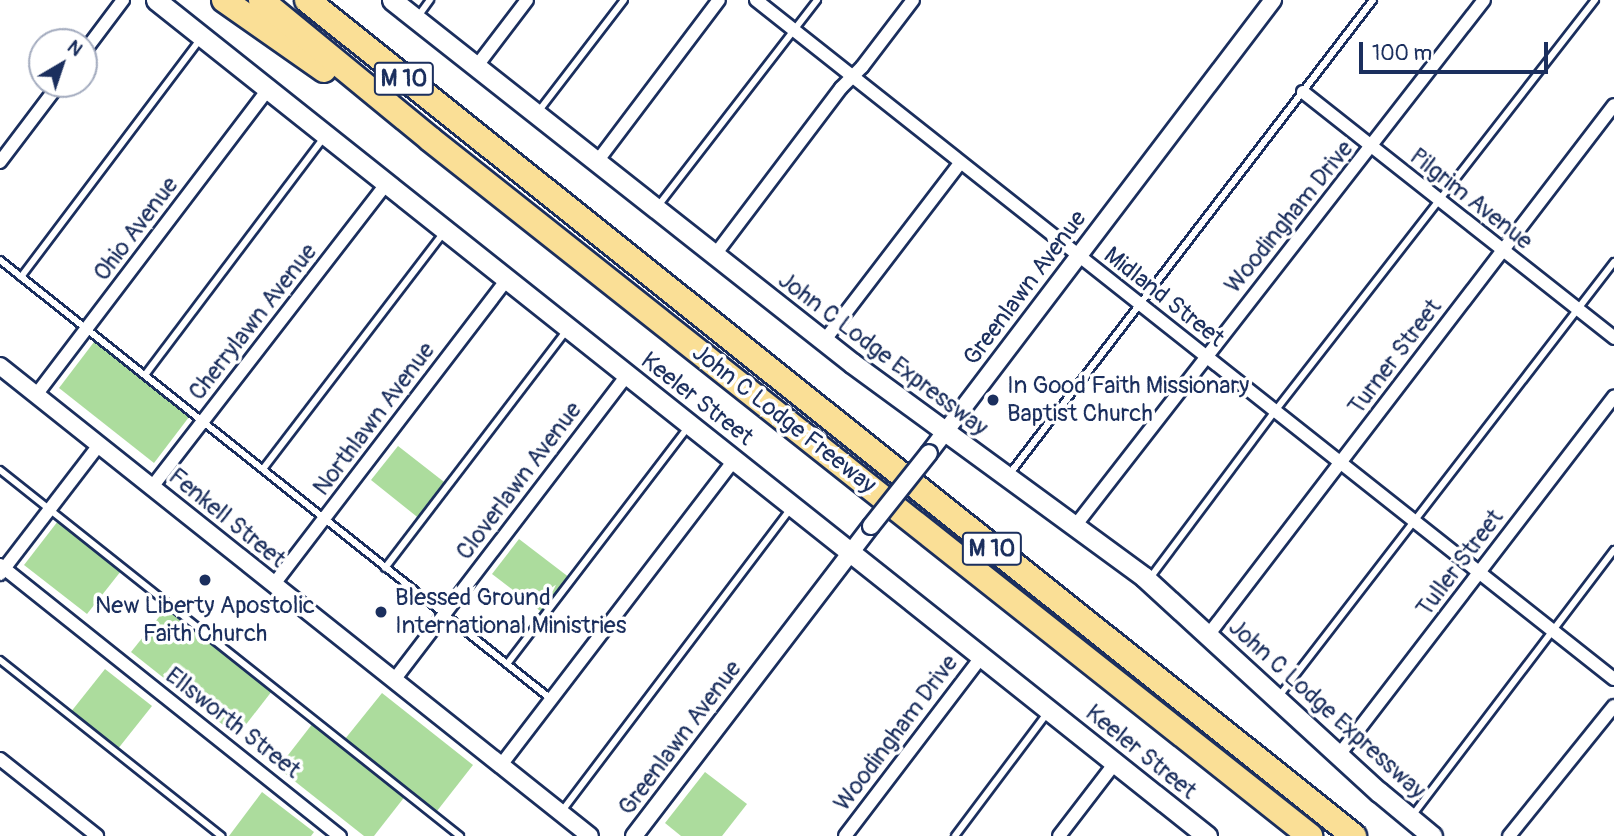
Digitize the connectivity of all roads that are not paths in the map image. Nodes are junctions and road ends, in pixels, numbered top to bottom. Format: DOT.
graph roads {
  1 [pos="123,0"];
  2 [pos="156,0"];
  3 [pos="224,0"];
  4 [pos="261,0"];
  5 [pos="307,0"];
  6 [pos="392,0"];
  7 [pos="430,0"];
  8 [pos="527,0"];
  9 [pos="624,0"];
  10 [pos="719,0"];
  11 [pos="756,0"];
  12 [pos="817,0"];
  13 [pos="913,0"];
  14 [pos="1273,0"];
  15 [pos="1373,0"];
  16 [pos="1484,0"];
  17 [pos="1595,0"];
  18 [pos="416,19"];
  19 [pos="794,30"];
  20 [pos="98,33"];
  21 [pos="202,36"];
  22 [pos="476,67"];
  23 [pos="852,77"];
  24 [pos="269,88"];
  25 [pos="1303,92"];
  26 [pos="49,98"];
  27 [pos="1614,105"];
  28 [pos="536,115"];
  29 [pos="326,134"];
  30 [pos="430,139"];
  31 [pos="1372,147"];
  32 [pos="0,162"];
  33 [pos="596,163"];
  34 [pos="960,163"];
  35 [pos="387,183"];
  36 [pos="1439,201"];
  37 [pos="655,210"];
  38 [pos="446,230"];
  39 [pos="1503,250"];
  40 [pos="714,256"];
  41 [pos="1078,256"];
  42 [pos="0,260"];
  43 [pos="1614,261"];
  44 [pos="21,276"];
  45 [pos="507,279"];
  46 [pos="1140,305"];
  47 [pos="1577,309"];
  48 [pos="568,328"];
  49 [pos="86,329"];
  50 [pos="1614,338"];
  51 [pos="824,341"];
  52 [pos="1205,356"];
  53 [pos="0,366"];
  54 [pos="145,375"];
  55 [pos="627,375"];
  56 [pos="36,395"];
  57 [pos="1614,396"];
  58 [pos="1275,411"];
  59 [pos="203,421"];
  60 [pos="690,425"];
  61 [pos="944,431"];
  62 [pos="99,445"];
  63 [pos="734,460"];
  64 [pos="1340,462"];
  65 [pos="263,469"];
  66 [pos="0,470"];
  67 [pos="1007,477"];
  68 [pos="152,487"];
  69 [pos="793,507"];
  70 [pos="50,510"];
  71 [pos="324,519"];
  72 [pos="1415,522"];
  73 [pos="1075,526"];
  74 [pos="1614,550"];
  75 [pos="851,553"];
  76 [pos="385,568"];
  77 [pos="1,570"];
  78 [pos="1479,572"];
  79 [pos="1149,580"];
  80 [pos="274,584"];
  81 [pos="444,614"];
  82 [pos="1552,630"];
  83 [pos="1209,634"];
  84 [pos="982,656"];
  85 [pos="0,660"];
  86 [pos="507,664"];
  87 [pos="1614,679"];
  88 [pos="394,680"];
  89 [pos="1278,698"];
  90 [pos="551,699"];
  91 [pos="1614,706"];
  92 [pos="1049,710"];
  93 [pos="1339,755"];
  94 [pos="0,759"];
  95 [pos="1115,763"];
  96 [pos="501,765"];
  97 [pos="561,813"];
  98 [pos="1410,818"];
  99 [pos="97,836"];
  100 [pos="221,836"];
  101 [pos="340,836"];
  102 [pos="460,836"];
  103 [pos="590,836"];
  104 [pos="634,836"];
  105 [pos="845,836"];
  106 [pos="955,836"];
  107 [pos="1059,836"];
  108 [pos="1207,836"];
  109 [pos="1310,836"];
  110 [pos="1354,836"];
  111 [pos="1433,836"];
  112 [pos="1509,836"];
  1 -- 20 [label="street"];
  2 -- 21 [label="main road, Keeler Street"];
  3 -- 30 [label="highway"];
  4 -- 30 [label="highway, John C Lodge Freeway / M 10"];
  5 -- 110 [label="highway, John C Lodge Freeway / M 10"];
  6 -- 18 [label="main road, John C Lodge Expressway"];
  7 -- 18 [label="lane"];
  8 -- 22 [label="street"];
  9 -- 28 [label="lane"];
  10 -- 33 [label="street"];
  11 -- 19 [label="street, Midland Street"];
  12 -- 19 [label="lane"];
  13 -- 23 [label="street"];
  14 -- 41 [label="street, Greenlawn Avenue"];
  15 -- 25 [label="lane"];
  16 -- 31 [label="street, Woodingham Drive"];
  17 -- 36 [label="lane"];
  18 -- 22 [label="main road, John C Lodge Expressway"];
  19 -- 23 [label="street, Midland Street"];
  19 -- 37 [label="lane"];
  21 -- 24 [label="main road, Keeler Street"];
  21 -- 44 [label="lane"];
  22 -- 28 [label="main road, John C Lodge Expressway"];
  23 -- 34 [label="street, Midland Street"];
  23 -- 40 [label="street"];
  24 -- 29 [label="main road, Keeler Street"];
  24 -- 49 [label="street, Ohio Avenue"];
  25 -- 31 [label="street, Pilgrim Avenue"];
  25 -- 46 [label="lane"];
  26 -- 32 [label="street"];
  27 -- 39 [label="street, Turner Street"];
  28 -- 33 [label="main road, John C Lodge Expressway"];
  29 -- 35 [label="main road, Keeler Street"];
  29 -- 54 [label="lane"];
  30 -- 109 [label="highway, John C Lodge Freeway / M 10"];
  31 -- 36 [label="street, Pilgrim Avenue"];
  31 -- 52 [label="street, Woodingham Drive"];
  33 -- 37 [label="main road, John C Lodge Expressway"];
  34 -- 41 [label="street, Midland Street"];
  34 -- 51 [label="street"];
  35 -- 38 [label="main road, Keeler Street"];
  35 -- 59 [label="street, Cherrylawn Avenue"];
  36 -- 39 [label="street, Pilgrim Avenue"];
  36 -- 58 [label="lane"];
  37 -- 40 [label="main road, John C Lodge Expressway"];
  38 -- 45 [label="main road, Keeler Street"];
  38 -- 65 [label="lane"];
  39 -- 47 [label="street, Pilgrim Avenue"];
  39 -- 64 [label="street, Turner Street"];
  40 -- 51 [label="main road, John C Lodge Expressway"];
  41 -- 46 [label="street, Midland Street"];
  41 -- 61 [label="street, Greenlawn Avenue"];
  42 -- 44 [label="lane"];
  43 -- 47 [label="lane"];
  44 -- 49 [label="lane"];
  45 -- 48 [label="main road, Keeler Street"];
  45 -- 71 [label="street, Northlawn Avenue"];
  46 -- 52 [label="street, Midland Street"];
  46 -- 67 [label="lane"];
  47 -- 50 [label="street, Pilgrim Avenue"];
  47 -- 72 [label="lane"];
  48 -- 55 [label="main road, Keeler Street"];
  48 -- 76 [label="lane"];
  49 -- 54 [label="lane"];
  49 -- 56 [label="street, Ohio Avenue"];
  51 -- 61 [label="main road, John C Lodge Expressway"];
  52 -- 58 [label="street, Midland Street"];
  52 -- 73 [label="street, Woodingham Drive"];
  53 -- 56 [label="street, Fenkell Street"];
  54 -- 59 [label="lane"];
  55 -- 60 [label="main road, Keeler Street"];
  55 -- 81 [label="street, Cloverlawn Avenue"];
  56 -- 62 [label="street, Fenkell Street"];
  57 -- 78 [label="street, Tuller Street"];
  58 -- 64 [label="street, Midland Street"];
  58 -- 79 [label="lane"];
  59 -- 65 [label="lane"];
  59 -- 68 [label="street, Cherrylawn Avenue"];
  60 -- 63 [label="main road, Keeler Street"];
  60 -- 86 [label="lane"];
  61 -- 67 [label="main road, John C Lodge Expressway"];
  61 -- 75 [label="street, Greenlawn Avenue, bridge"];
  62 -- 68 [label="street, Fenkell Street"];
  62 -- 70 [label="street"];
  63 -- 69 [label="main road, Keeler Street"];
  63 -- 90 [label="street"];
  64 -- 72 [label="street, Midland Street"];
  64 -- 83 [label="street, Turner Street"];
  65 -- 71 [label="lane"];
  66 -- 70 [label="lane"];
  67 -- 73 [label="main road, John C Lodge Expressway"];
  68 -- 80 [label="street, Fenkell Street"];
  69 -- 75 [label="main road, Keeler Street"];
  69 -- 97 [label="lane"];
  70 -- 77 [label="street"];
  70 -- 102 [label="lane"];
  71 -- 76 [label="lane"];
  71 -- 80 [label="street, Northlawn Avenue"];
  72 -- 78 [label="street, Midland Street"];
  72 -- 89 [label="lane"];
  73 -- 79 [label="main road, John C Lodge Expressway"];
  74 -- 82 [label="lane"];
  75 -- 84 [label="main road, Keeler Street"];
  75 -- 104 [label="street, Greenlawn Avenue"];
  76 -- 81 [label="lane"];
  77 -- 101 [label="street, Ellsworth Street"];
  78 -- 82 [label="street, Midland Street"];
  78 -- 93 [label="street, Tuller Street"];
  79 -- 83 [label="main road, John C Lodge Expressway"];
  80 -- 88 [label="street, Fenkell Street"];
  81 -- 86 [label="lane"];
  81 -- 88 [label="street, Cloverlawn Avenue"];
  82 -- 87 [label="street, Midland Street"];
  82 -- 98 [label="lane"];
  83 -- 89 [label="main road, John C Lodge Expressway"];
  84 -- 92 [label="main road, Keeler Street"];
  84 -- 105 [label="street, Woodingham Drive"];
  85 -- 100 [label="lane"];
  86 -- 90 [label="lane"];
  88 -- 96 [label="street, Fenkell Street"];
  89 -- 93 [label="main road, John C Lodge Expressway"];
  90 -- 96 [label="street"];
  91 -- 112 [label="street"];
  92 -- 95 [label="main road, Keeler Street"];
  92 -- 106 [label="lane"];
  93 -- 98 [label="main road, John C Lodge Expressway"];
  94 -- 99 [label="street"];
  95 -- 107 [label="street"];
  95 -- 108 [label="main road, Keeler Street"];
  96 -- 97 [label="street, Fenkell Street"];
  97 -- 103 [label="street, Fenkell Street"];
  98 -- 111 [label="main road, John C Lodge Expressway"];
}
